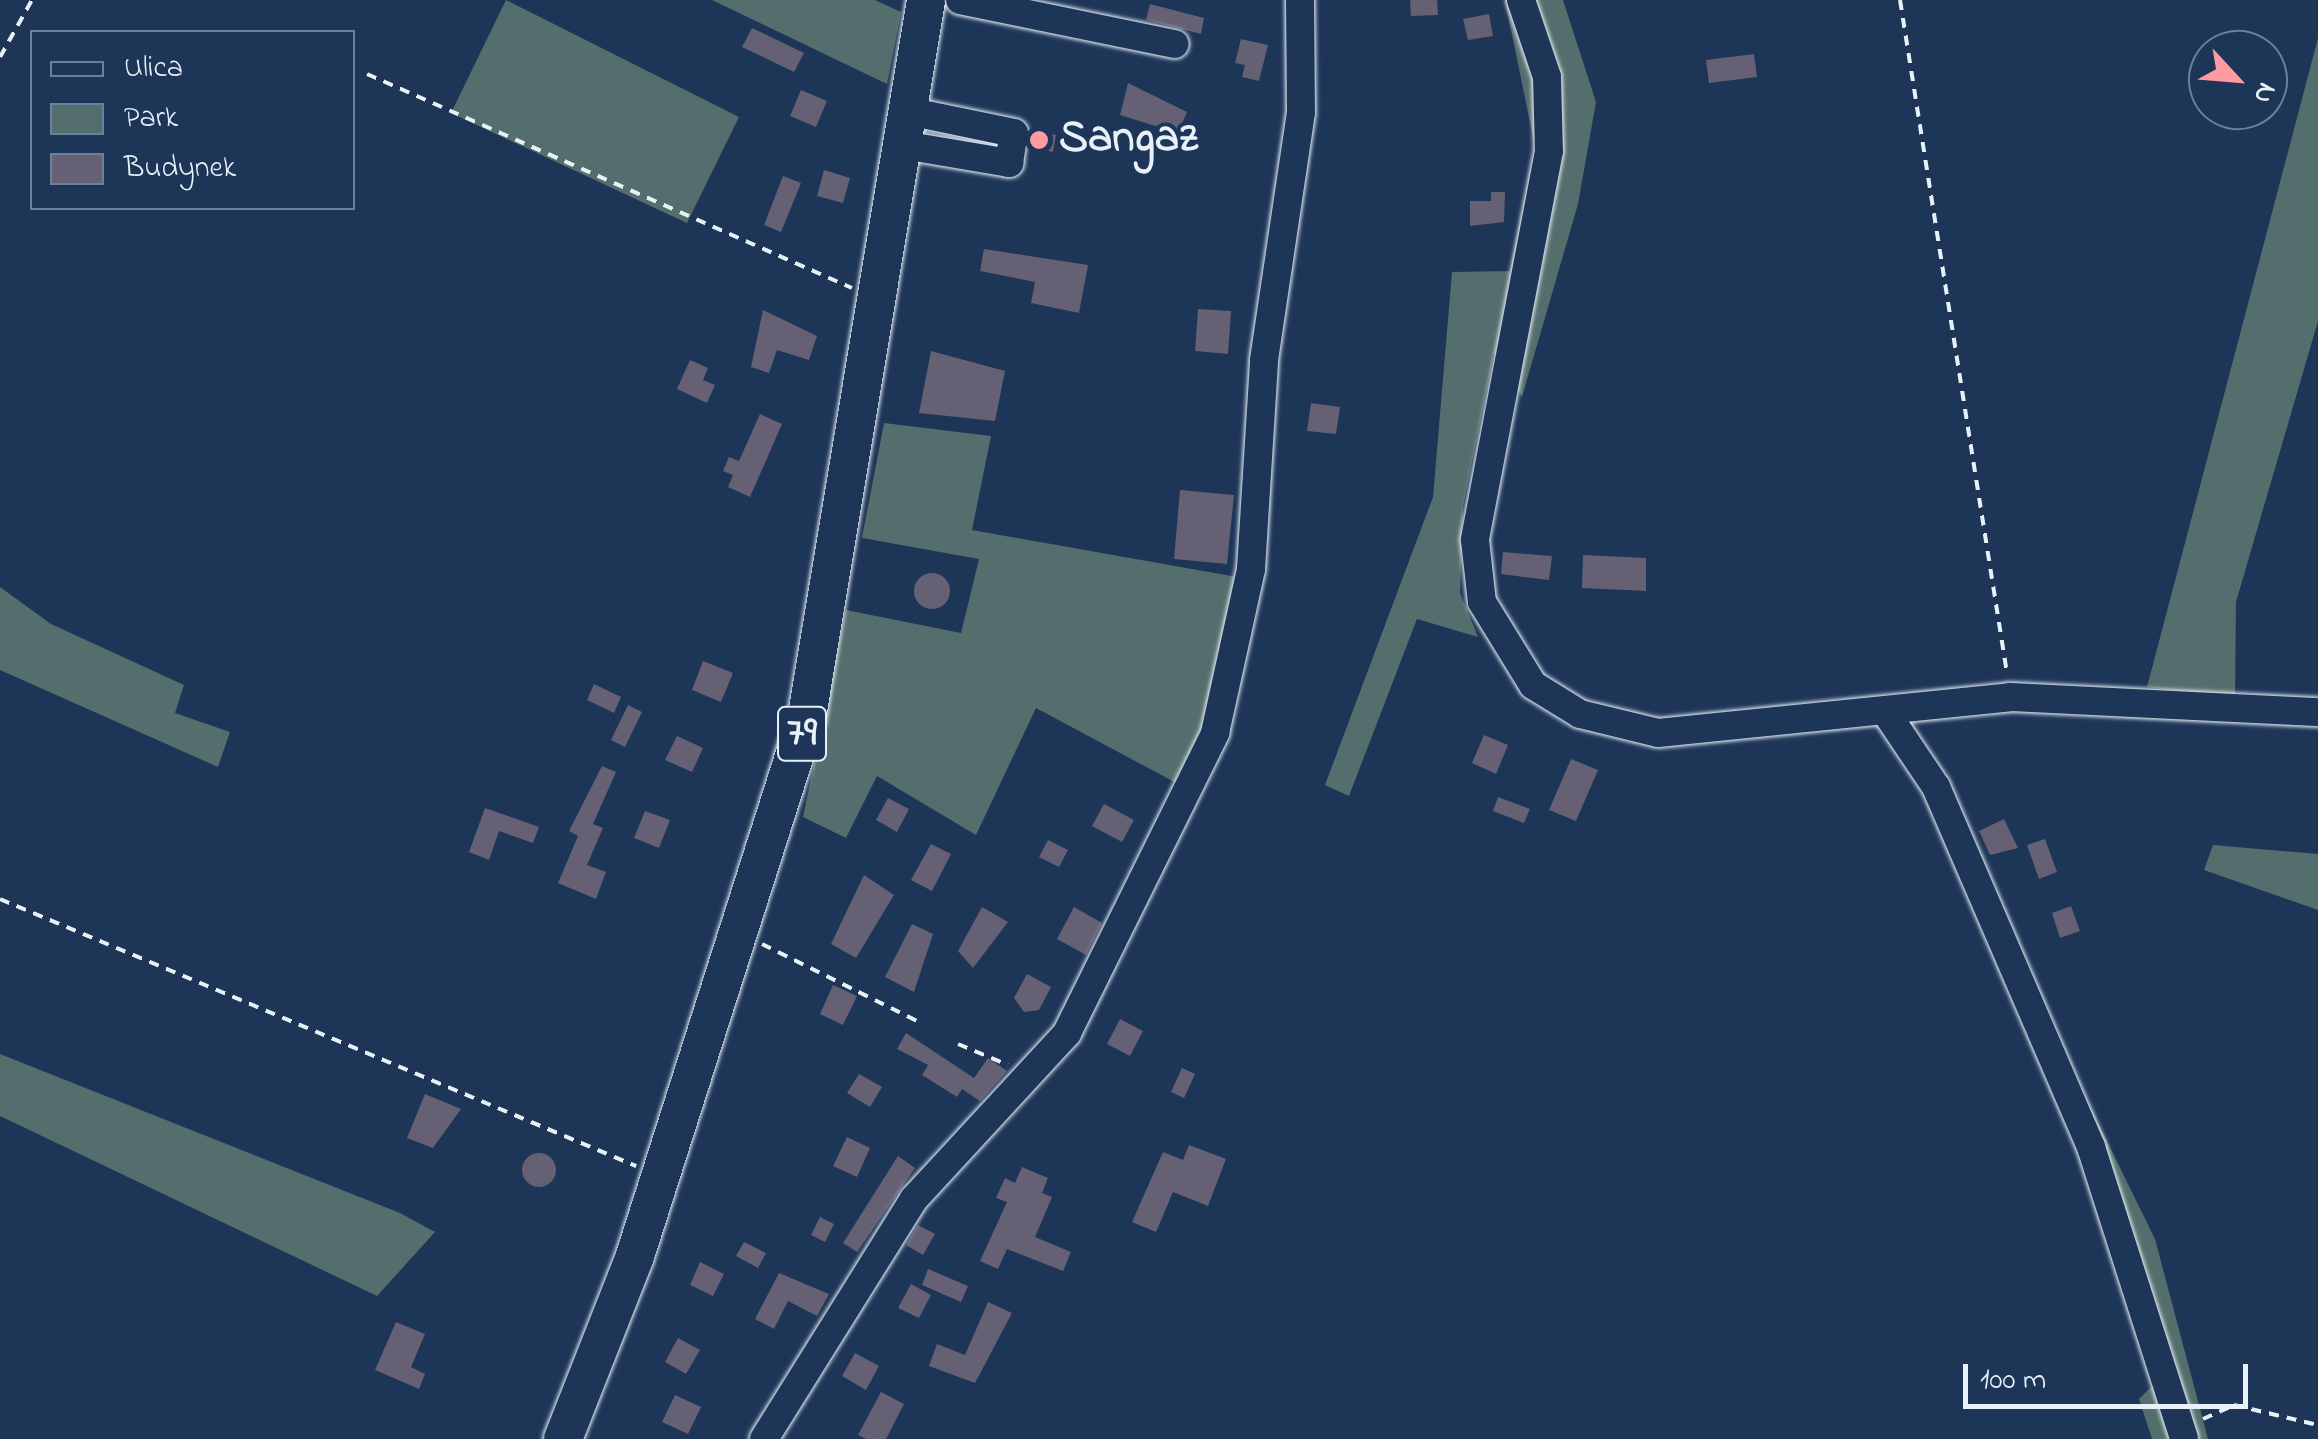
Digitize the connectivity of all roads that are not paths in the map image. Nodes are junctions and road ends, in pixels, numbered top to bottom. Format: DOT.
graph roads {
  1 [pos="926,0"];
  2 [pos="960,0"];
  3 [pos="1300,0"];
  4 [pos="1521,0"];
  5 [pos="1175,44"];
  6 [pos="1885,711"];
  7 [pos="2318,712"];
  8 [pos="2194,1429"];
  9 [pos="562,1439"];
  10 [pos="764,1439"];
  1 -- 9 [label="main road, 79"];
  2 -- 5 [label="street"];
  3 -- 10 [label="street"];
  4 -- 6 [label="street"];
  6 -- 7 [label="street"];
  6 -- 8 [label="street"];
}
